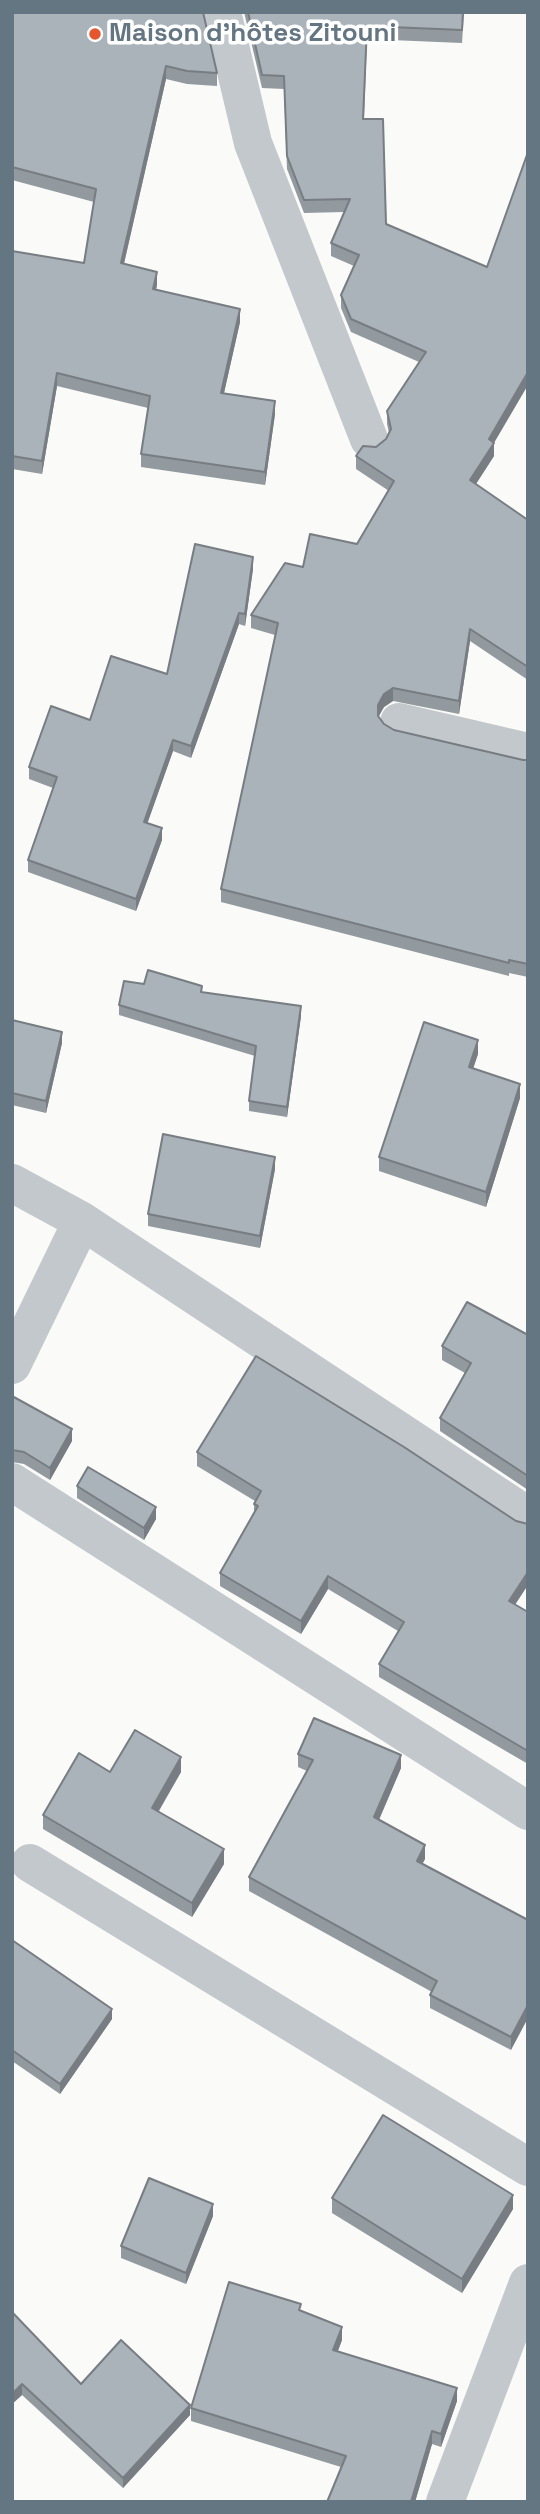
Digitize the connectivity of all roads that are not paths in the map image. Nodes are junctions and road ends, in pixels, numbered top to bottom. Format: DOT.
graph roads {
  1 [pos="222,12"];
  2 [pos="369,439"];
  3 [pos="398,722"];
  4 [pos="528,752"];
  5 [pos="12,1183"];
  6 [pos="82,1221"];
  7 [pos="12,1365"];
  8 [pos="12,1482"];
  9 [pos="528,1516"];
  10 [pos="528,1811"];
  11 [pos="30,1863"];
  12 [pos="528,2167"];
  13 [pos="528,2283"];
  14 [pos="445,2502"];
  1 -- 2 [label="street"];
  3 -- 4 [label="street"];
  5 -- 6 [label="street"];
  6 -- 7 [label="street"];
  6 -- 9 [label="street"];
  8 -- 10 [label="street"];
  11 -- 12 [label="street"];
  13 -- 14 [label="street"];
}
